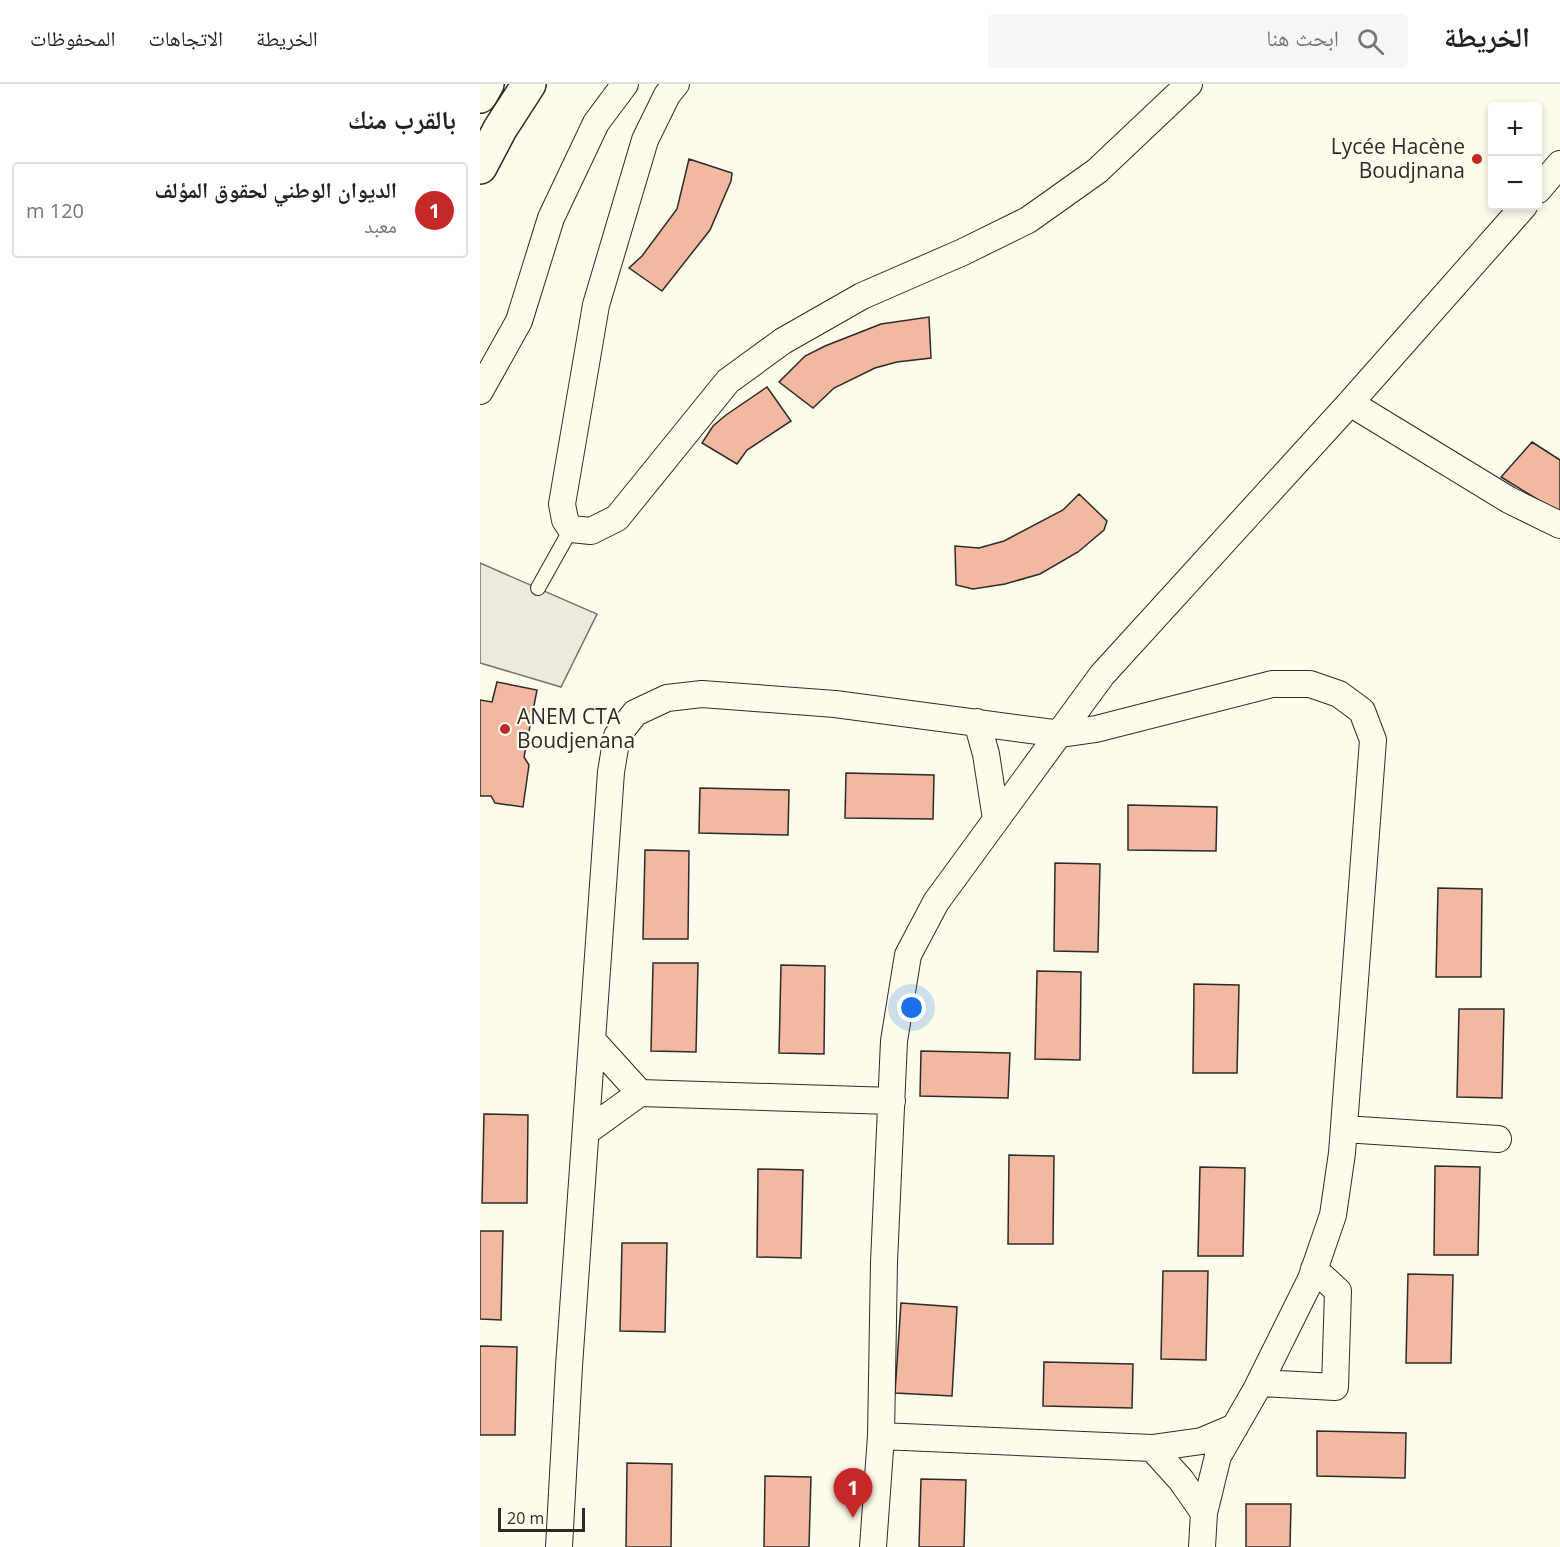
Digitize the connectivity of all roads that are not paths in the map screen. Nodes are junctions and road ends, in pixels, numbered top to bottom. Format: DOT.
graph roads {
  1 [pos="487,84"];
  2 [pos="529,84"];
  3 [pos="624,84"];
  4 [pos="676,84"];
  5 [pos="1190,84"];
  6 [pos="480,96"];
  7 [pos="1560,164"];
  8 [pos="480,167"];
  9 [pos="1542,185"];
  10 [pos="1520,210"];
  11 [pos="480,391"];
  12 [pos="1350,403"];
  13 [pos="1560,525"];
  14 [pos="571,529"];
  15 [pos="538,588"];
  16 [pos="977,722"];
  17 [pos="1061,734"];
  18 [pos="996,819"];
  19 [pos="592,1040"];
  20 [pos="640,1093"];
  21 [pos="892,1101"];
  22 [pos="1344,1129"];
  23 [pos="586,1132"];
  24 [pos="1498,1139"];
  25 [pos="1314,1269"];
  26 [pos="1260,1383"];
  27 [pos="1235,1427"];
  28 [pos="881,1436"];
  29 [pos="1152,1448"];
  30 [pos="1204,1513"];
  31 [pos="559,1547"];
  32 [pos="873,1547"];
  33 [pos="1202,1547"];
  1 -- 6 [label="highway"];
  2 -- 8 [label="highway"];
  3 -- 11 [label="street"];
  4 -- 14 [label="street"];
  5 -- 14 [label="street"];
  7 -- 9 [label="street"];
  10 -- 12 [label="street"];
  12 -- 13 [label="street"];
  12 -- 17 [label="street"];
  14 -- 15 [label="lane"];
  16 -- 17 [label="street"];
  16 -- 18 [label="street"];
  16 -- 19 [label="street"];
  17 -- 18 [label="street"];
  17 -- 22 [label="street"];
  18 -- 21 [label="street"];
  19 -- 20 [label="street"];
  19 -- 23 [label="street"];
  20 -- 21 [label="street"];
  20 -- 23 [label="street"];
  21 -- 28 [label="street"];
  22 -- 24 [label="street"];
  22 -- 25 [label="street"];
  23 -- 31 [label="street"];
  25 -- 26 [label="street"];
  25 -- 26 [label="street"];
  26 -- 27 [label="street"];
  27 -- 29 [label="street"];
  27 -- 30 [label="street"];
  28 -- 29 [label="street"];
  28 -- 32 [label="street"];
  29 -- 30 [label="street"];
  30 -- 33 [label="street"];
}
